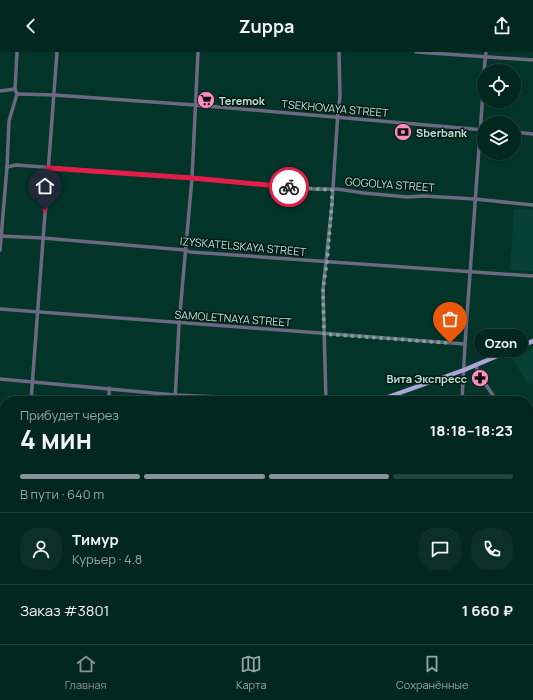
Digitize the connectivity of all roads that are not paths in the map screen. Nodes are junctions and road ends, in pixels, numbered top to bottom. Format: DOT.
graph roads {
  1 [pos="17,52"];
  2 [pos="58,52"];
  3 [pos="198,52"];
  4 [pos="339,52"];
  5 [pos="416,52"];
  6 [pos="486,54"];
  7 [pos="533,60"];
  8 [pos="485,64"];
  9 [pos="15,89"];
  10 [pos="0,91"];
  11 [pos="17,94"];
  12 [pos="54,95"];
  13 [pos="195,106"];
  14 [pos="337,117"];
  15 [pos="477,129"];
  16 [pos="521,133"];
  17 [pos="533,134"];
  18 [pos="479,160"];
  19 [pos="7,167"];
  20 [pos="48,168"];
  21 [pos="192,178"];
  22 [pos="332,190"];
  23 [pos="475,200"];
  24 [pos="533,205"];
  25 [pos="0,237"];
  26 [pos="43,238"];
  27 [pos="0,250"];
  28 [pos="186,250"];
  29 [pos="327,262"];
  30 [pos="470,273"];
  31 [pos="533,276"];
  32 [pos="0,309"];
  33 [pos="37,311"];
  34 [pos="179,324"];
  35 [pos="324,334"];
  36 [pos="533,341"];
  37 [pos="464,344"];
  38 [pos="476,365"];
  39 [pos="464,370"];
  40 [pos="0,379"];
  41 [pos="32,382"];
  42 [pos="109,388"];
  43 [pos="175,395"];
  44 [pos="31,396"];
  45 [pos="109,396"];
  46 [pos="199,396"];
  47 [pos="326,396"];
  48 [pos="391,396"];
  49 [pos="462,396"];
  50 [pos="494,396"];
  1 -- 9 [label="street"];
  2 -- 12 [label="street"];
  3 -- 13 [label="street"];
  4 -- 14 [label="street"];
  5 -- 6 [label="street"];
  6 -- 7 [label="street"];
  6 -- 8 [label="street"];
  9 -- 10 [label="street"];
  9 -- 11 [label="street"];
  11 -- 12 [label="street, TSEKHOVAYA STREET"];
  11 -- 19 [label="street"];
  12 -- 13 [label="street, TSEKHOVAYA STREET"];
  12 -- 20 [label="street"];
  13 -- 14 [label="street, TSEKHOVAYA STREET"];
  13 -- 21 [label="street"];
  14 -- 15 [label="street, TSEKHOVAYA STREET"];
  14 -- 22 [label="street"];
  16 -- 17 [label="street"];
  18 -- 23 [label="street"];
  19 -- 20 [label="street, GOGOLYA STREET"];
  19 -- 25 [label="street"];
  20 -- 21 [label="street, GOGOLYA STREET"];
  20 -- 26 [label="street"];
  21 -- 22 [label="street, GOGOLYA STREET"];
  21 -- 28 [label="street"];
  22 -- 23 [label="street, GOGOLYA STREET"];
  22 -- 29 [label="street"];
  23 -- 24 [label="street, GOGOLYA STREET"];
  23 -- 30 [label="street"];
  25 -- 26 [label="street, IZYSKATELSKAYA STREET"];
  25 -- 27 [label="street"];
  26 -- 28 [label="street, IZYSKATELSKAYA STREET"];
  26 -- 33 [label="street"];
  28 -- 29 [label="street, IZYSKATELSKAYA STREET"];
  28 -- 34 [label="street"];
  29 -- 30 [label="street, IZYSKATELSKAYA STREET"];
  29 -- 35 [label="street"];
  30 -- 31 [label="street, IZYSKATELSKAYA STREET"];
  30 -- 37 [label="street"];
  32 -- 33 [label="street, SAMOLETNAYA STREET"];
  33 -- 34 [label="street, SAMOLETNAYA STREET"];
  33 -- 41 [label="street"];
  34 -- 35 [label="street, SAMOLETNAYA STREET"];
  34 -- 43 [label="street"];
  35 -- 37 [label="street, SAMOLETNAYA STREET"];
  35 -- 47 [label="street"];
  36 -- 38 [label="main road"];
  37 -- 39 [label="street"];
  38 -- 39 [label="main road"];
  38 -- 50 [label="street"];
  39 -- 48 [label="main road"];
  39 -- 49 [label="street"];
  40 -- 41 [label="street"];
  41 -- 42 [label="street"];
  41 -- 44 [label="street"];
  42 -- 43 [label="street"];
  42 -- 45 [label="street"];
  43 -- 46 [label="street"];
}
